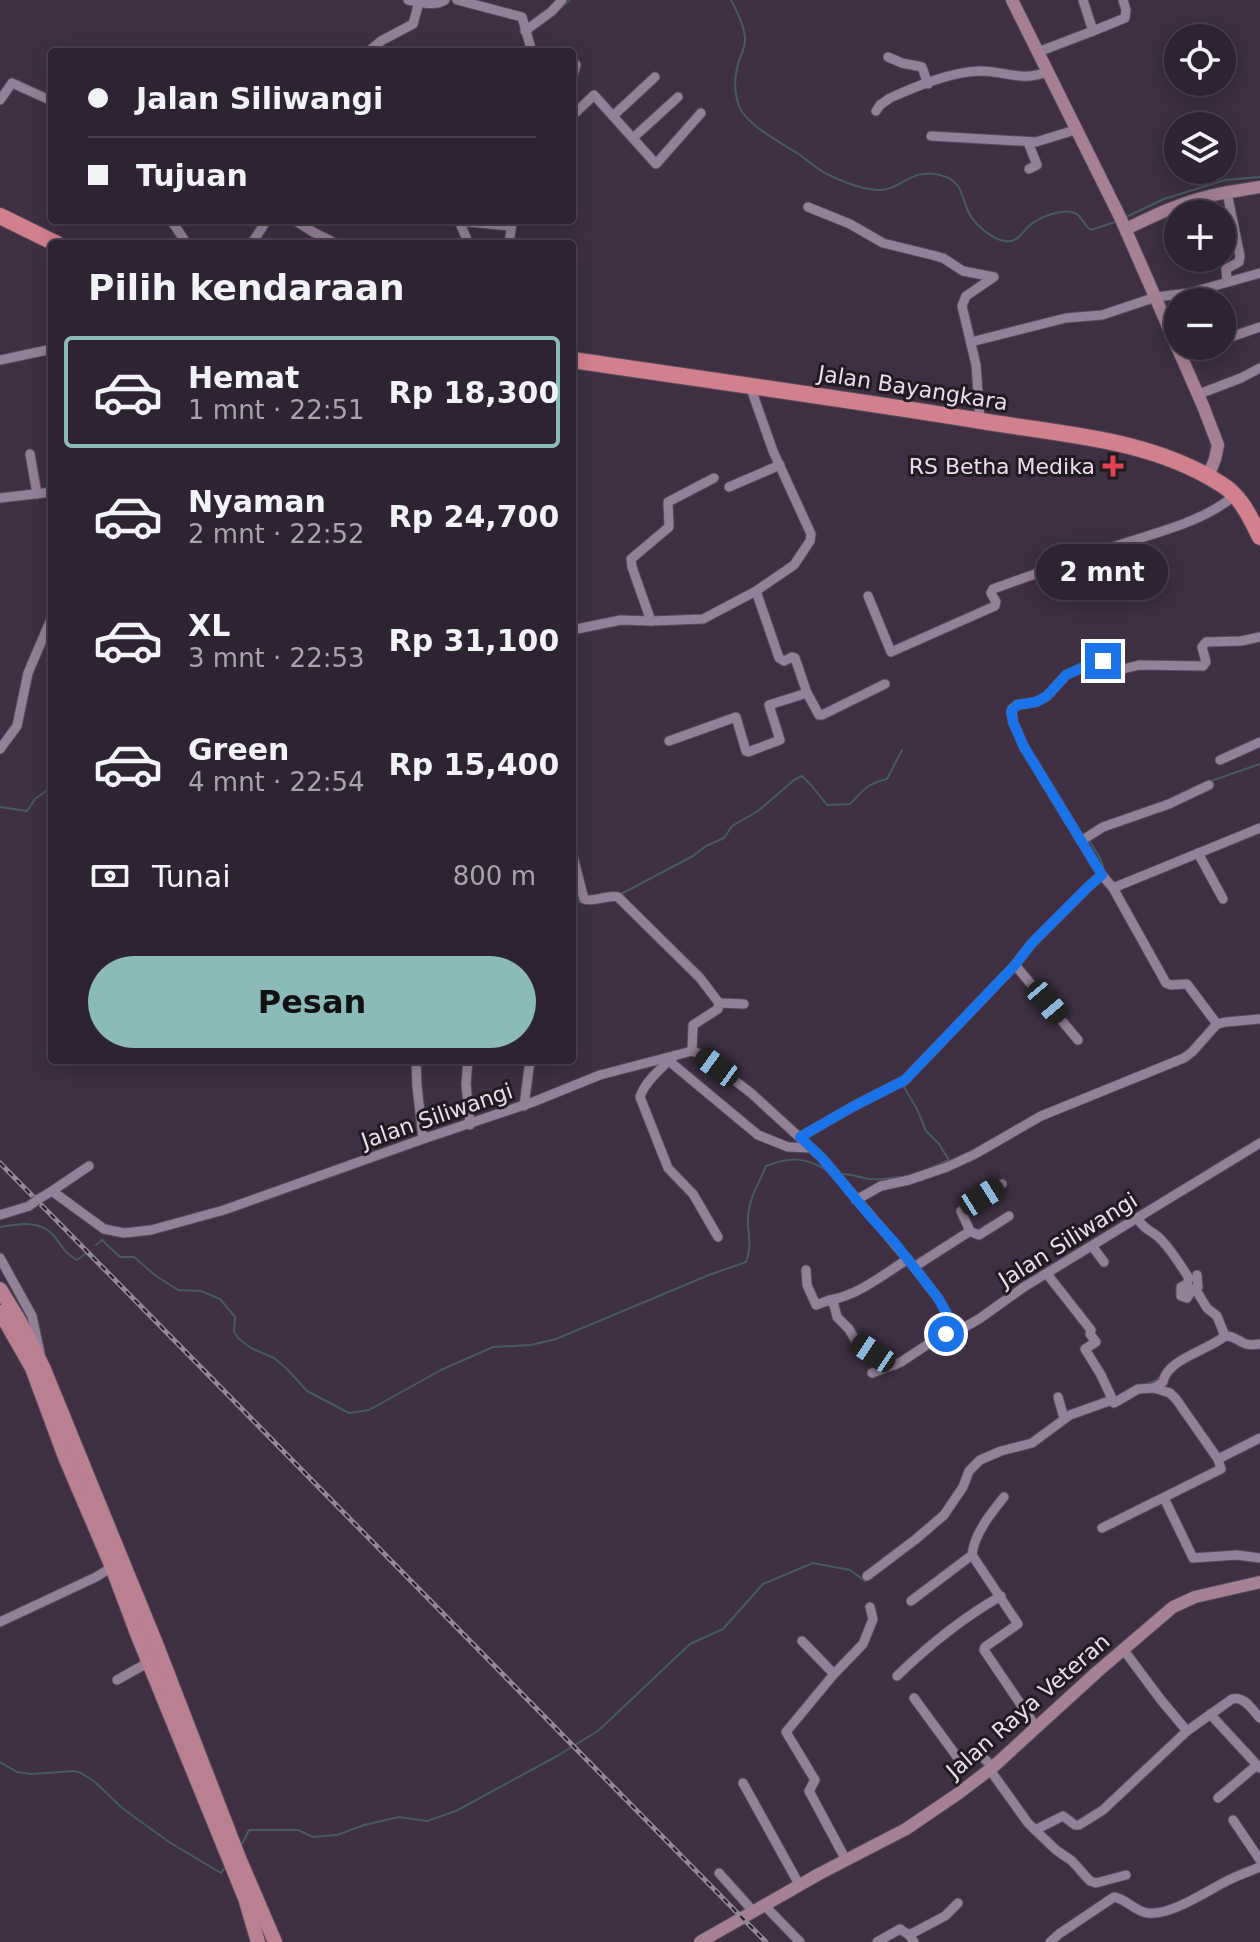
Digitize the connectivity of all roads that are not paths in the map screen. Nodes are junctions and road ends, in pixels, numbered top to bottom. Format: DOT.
graph roads {
  1 [pos="408,0"];
  2 [pos="445,0"];
  3 [pos="457,0"];
  4 [pos="562,0"];
  5 [pos="1012,0"];
  6 [pos="1083,0"];
  7 [pos="1123,0"];
  8 [pos="421,2"];
  9 [pos="525,31"];
  10 [pos="1093,31"];
  11 [pos="373,48"];
  12 [pos="531,48"];
  13 [pos="1038,52"];
  14 [pos="888,57"];
  15 [pos="1047,72"];
  16 [pos="655,77"];
  17 [pos="928,84"];
  18 [pos="678,97"];
  19 [pos="48,99"];
  20 [pos="0,100"];
  21 [pos="876,111"];
  22 [pos="576,112"];
  23 [pos="701,113"];
  24 [pos="613,116"];
  25 [pos="1075,130"];
  26 [pos="931,136"];
  27 [pos="633,138"];
  28 [pos="1028,142"];
  29 [pos="1029,169"];
  30 [pos="1260,187"];
  31 [pos="1227,193"];
  32 [pos="808,207"];
  33 [pos="0,216"];
  34 [pos="1123,223"];
  35 [pos="300,224"];
  36 [pos="49,240"];
  37 [pos="329,240"];
  38 [pos="1260,273"];
  39 [pos="1227,281"];
  40 [pos="1156,297"];
  41 [pos="1164,316"];
  42 [pos="1260,327"];
  43 [pos="1236,335"];
  44 [pos="971,342"];
  45 [pos="48,350"];
  46 [pos="0,360"];
  47 [pos="1183,360"];
  48 [pos="576,361"];
  49 [pos="1260,368"];
  50 [pos="750,386"];
  51 [pos="1199,394"];
  52 [pos="980,421"];
  53 [pos="30,454"];
  54 [pos="780,465"];
  55 [pos="1208,477"];
  56 [pos="714,478"];
  57 [pos="729,487"];
  58 [pos="48,493"];
  59 [pos="37,494"];
  60 [pos="1235,495"];
  61 [pos="0,498"];
  62 [pos="1260,537"];
  63 [pos="756,591"];
  64 [pos="868,596"];
  65 [pos="651,621"];
  66 [pos="48,626"];
  67 [pos="576,629"];
  68 [pos="1260,637"];
  69 [pos="885,684"];
  70 [pos="807,693"];
  71 [pos="669,741"];
  72 [pos="1260,742"];
  73 [pos="0,749"];
  74 [pos="1220,760"];
  75 [pos="1209,785"];
  76 [pos="1260,828"];
  77 [pos="1081,841"];
  78 [pos="1198,853"];
  79 [pos="576,868"];
  80 [pos="1102,875"];
  81 [pos="1113,888"];
  82 [pos="1223,899"];
  83 [pos="1015,965"];
  84 [pos="719,1003"];
  85 [pos="744,1004"];
  86 [pos="1260,1019"];
  87 [pos="1217,1024"];
  88 [pos="1078,1040"];
  89 [pos="692,1051"];
  90 [pos="672,1059"];
  91 [pos="416,1064"];
  92 [pos="468,1064"];
  93 [pos="529,1064"];
  94 [pos="524,1106"];
  95 [pos="470,1125"];
  96 [pos="800,1137"];
  97 [pos="423,1139"];
  98 [pos="1260,1143"];
  99 [pos="811,1148"];
  100 [pos="89,1166"];
  101 [pos="1002,1184"];
  102 [pos="52,1191"];
  103 [pos="856,1200"];
  104 [pos="0,1215"];
  105 [pos="1009,1216"];
  106 [pos="1137,1218"];
  107 [pos="969,1231"];
  108 [pos="718,1237"];
  109 [pos="1092,1246"];
  110 [pos="0,1258"];
  111 [pos="1104,1262"];
  112 [pos="911,1263"];
  113 [pos="806,1270"];
  114 [pos="1047,1274"];
  115 [pos="1197,1275"];
  116 [pos="1192,1288"];
  117 [pos="0,1289"];
  118 [pos="830,1300"];
  119 [pos="0,1312"];
  120 [pos="954,1327"];
  121 [pos="1225,1336"];
  122 [pos="1260,1344"];
  123 [pos="895,1365"];
  124 [pos="43,1367"];
  125 [pos="872,1373"];
  126 [pos="1154,1388"];
  127 [pos="1059,1400"];
  128 [pos="1113,1401"];
  129 [pos="1064,1418"];
  130 [pos="1260,1438"];
  131 [pos="1218,1459"];
  132 [pos="1004,1497"];
  133 [pos="1164,1498"];
  134 [pos="1102,1528"];
  135 [pos="972,1555"];
  136 [pos="1260,1558"];
  137 [pos="112,1567"];
  138 [pos="867,1576"];
  139 [pos="1260,1582"];
  140 [pos="1001,1596"];
  141 [pos="911,1601"];
  142 [pos="870,1607"];
  143 [pos="0,1622"];
  144 [pos="802,1641"];
  145 [pos="1123,1649"];
  146 [pos="149,1662"];
  147 [pos="834,1674"];
  148 [pos="897,1676"];
  149 [pos="117,1680"];
  150 [pos="914,1698"];
  151 [pos="1210,1714"];
  152 [pos="1260,1718"];
  153 [pos="1036,1727"];
  154 [pos="1187,1731"];
  155 [pos="197,1766"];
  156 [pos="1259,1766"];
  157 [pos="992,1768"];
  158 [pos="743,1783"];
  159 [pos="1218,1798"];
  160 [pos="1233,1820"];
  161 [pos="1035,1830"];
  162 [pos="846,1860"];
  163 [pos="1259,1861"];
  164 [pos="719,1873"];
  165 [pos="1126,1875"];
  166 [pos="800,1886"];
  167 [pos="958,1903"];
  168 [pos="759,1908"];
  169 [pos="912,1936"];
  170 [pos="704,1941"];
  171 [pos="258,1942"];
  172 [pos="275,1942"];
  173 [pos="800,1942"];
  174 [pos="877,1942"];
  175 [pos="1050,1942"];
  1 -- 8 [label="street"];
  2 -- 8 [label="street"];
  3 -- 9 [label="street"];
  4 -- 9 [label="street"];
  5 -- 13 [label="street"];
  6 -- 10 [label="street"];
  7 -- 10 [label="street"];
  8 -- 11 [label="street"];
  9 -- 12 [label="street"];
  10 -- 13 [label="street"];
  13 -- 15 [label="street"];
  14 -- 17 [label="street"];
  15 -- 17 [label="street"];
  15 -- 25 [label="street"];
  16 -- 24 [label="street"];
  17 -- 21 [label="street"];
  18 -- 27 [label="street"];
  19 -- 20 [label="street"];
  22 -- 24 [label="street"];
  23 -- 27 [label="street"];
  24 -- 27 [label="street"];
  25 -- 28 [label="street"];
  25 -- 34 [label="street"];
  26 -- 28 [label="street"];
  28 -- 29 [label="street"];
  30 -- 31 [label="street"];
  31 -- 34 [label="street"];
  31 -- 39 [label="street"];
  32 -- 44 [label="street"];
  33 -- 36 [label="highway"];
  34 -- 40 [label="street"];
  35 -- 37 [label="street"];
  38 -- 39 [label="street"];
  39 -- 40 [label="street"];
  40 -- 41 [label="street"];
  40 -- 44 [label="street"];
  42 -- 43 [label="street"];
  44 -- 52 [label="street"];
  45 -- 46 [label="street"];
  47 -- 51 [label="street"];
  48 -- 50 [label="highway, Jalan Bayangkara"];
  49 -- 51 [label="street"];
  50 -- 52 [label="highway, Jalan Bayangkara"];
  50 -- 54 [label="street"];
  51 -- 55 [label="street"];
  52 -- 55 [label="highway, Jalan Bayangkara"];
  53 -- 59 [label="street"];
  54 -- 57 [label="street"];
  54 -- 63 [label="street"];
  55 -- 60 [label="highway, Jalan Bayangkara"];
  56 -- 65 [label="street"];
  58 -- 59 [label="street"];
  59 -- 61 [label="street"];
  60 -- 62 [label="highway"];
  60 -- 64 [label="street"];
  63 -- 65 [label="street"];
  63 -- 70 [label="street"];
  65 -- 67 [label="street"];
  66 -- 73 [label="street"];
  68 -- 77 [label="street"];
  69 -- 70 [label="street"];
  70 -- 71 [label="street"];
  72 -- 74 [label="street"];
  75 -- 77 [label="street"];
  76 -- 78 [label="street"];
  77 -- 80 [label="street"];
  78 -- 81 [label="street"];
  78 -- 82 [label="street"];
  79 -- 84 [label="street"];
  80 -- 81 [label="street"];
  80 -- 83 [label="street"];
  81 -- 87 [label="street"];
  83 -- 88 [label="street"];
  83 -- 96 [label="street"];
  84 -- 85 [label="street"];
  84 -- 89 [label="street"];
  86 -- 87 [label="street"];
  87 -- 103 [label="street"];
  89 -- 90 [label="street, Jalan Siliwangi"];
  89 -- 96 [label="street"];
  90 -- 94 [label="street, Jalan Siliwangi"];
  90 -- 99 [label="street"];
  90 -- 108 [label="street"];
  91 -- 97 [label="street"];
  92 -- 95 [label="street"];
  93 -- 94 [label="street"];
  94 -- 95 [label="street, Jalan Siliwangi"];
  95 -- 97 [label="street, Jalan Siliwangi"];
  96 -- 99 [label="street"];
  97 -- 102 [label="street, Jalan Siliwangi"];
  98 -- 106 [label="street, Jalan Siliwangi"];
  99 -- 103 [label="street"];
  100 -- 102 [label="street"];
  101 -- 107 [label="street"];
  102 -- 104 [label="street"];
  103 -- 112 [label="street"];
  105 -- 107 [label="street"];
  106 -- 109 [label="street, Jalan Siliwangi"];
  106 -- 116 [label="street"];
  107 -- 112 [label="street"];
  109 -- 111 [label="street"];
  109 -- 114 [label="street, Jalan Siliwangi"];
  110 -- 124 [label="street"];
  112 -- 118 [label="street"];
  112 -- 120 [label="street"];
  113 -- 118 [label="street"];
  114 -- 120 [label="street, Jalan Siliwangi"];
  114 -- 128 [label="street"];
  115 -- 116 [label="street"];
  116 -- 121 [label="street"];
  117 -- 124 [label="main road"];
  118 -- 123 [label="street"];
  119 -- 137 [label="main road"];
  120 -- 123 [label="street, Jalan Siliwangi"];
  121 -- 122 [label="street"];
  121 -- 126 [label="street"];
  123 -- 125 [label="street, Jalan Siliwangi"];
  124 -- 155 [label="main road"];
  126 -- 128 [label="street"];
  126 -- 131 [label="street"];
  127 -- 129 [label="street"];
  128 -- 129 [label="street"];
  129 -- 138 [label="street"];
  130 -- 131 [label="street"];
  131 -- 133 [label="street"];
  132 -- 135 [label="street"];
  133 -- 134 [label="street"];
  133 -- 136 [label="street"];
  135 -- 140 [label="street"];
  135 -- 141 [label="street"];
  137 -- 143 [label="street"];
  137 -- 146 [label="main road"];
  139 -- 145 [label="street, Jalan Raya Veteran"];
  140 -- 148 [label="street"];
  140 -- 153 [label="street"];
  142 -- 147 [label="street"];
  144 -- 147 [label="street"];
  145 -- 153 [label="street, Jalan Raya Veteran"];
  145 -- 154 [label="street"];
  146 -- 149 [label="street"];
  146 -- 155 [label="main road"];
  147 -- 162 [label="street"];
  150 -- 157 [label="street"];
  151 -- 152 [label="street"];
  151 -- 154 [label="street"];
  151 -- 156 [label="street"];
  153 -- 157 [label="street, Jalan Raya Veteran"];
  154 -- 161 [label="street"];
  155 -- 171 [label="main road"];
  155 -- 172 [label="main road"];
  156 -- 159 [label="street"];
  157 -- 161 [label="street"];
  157 -- 162 [label="street, Jalan Raya Veteran"];
  158 -- 166 [label="street"];
  160 -- 163 [label="street"];
  161 -- 165 [label="street"];
  162 -- 166 [label="street, Jalan Raya Veteran"];
  163 -- 175 [label="street"];
  164 -- 168 [label="street"];
  166 -- 168 [label="street, Jalan Raya Veteran"];
  167 -- 169 [label="street"];
  168 -- 170 [label="street, Jalan Raya Veteran"];
  168 -- 173 [label="street"];
  169 -- 174 [label="street"];
}
